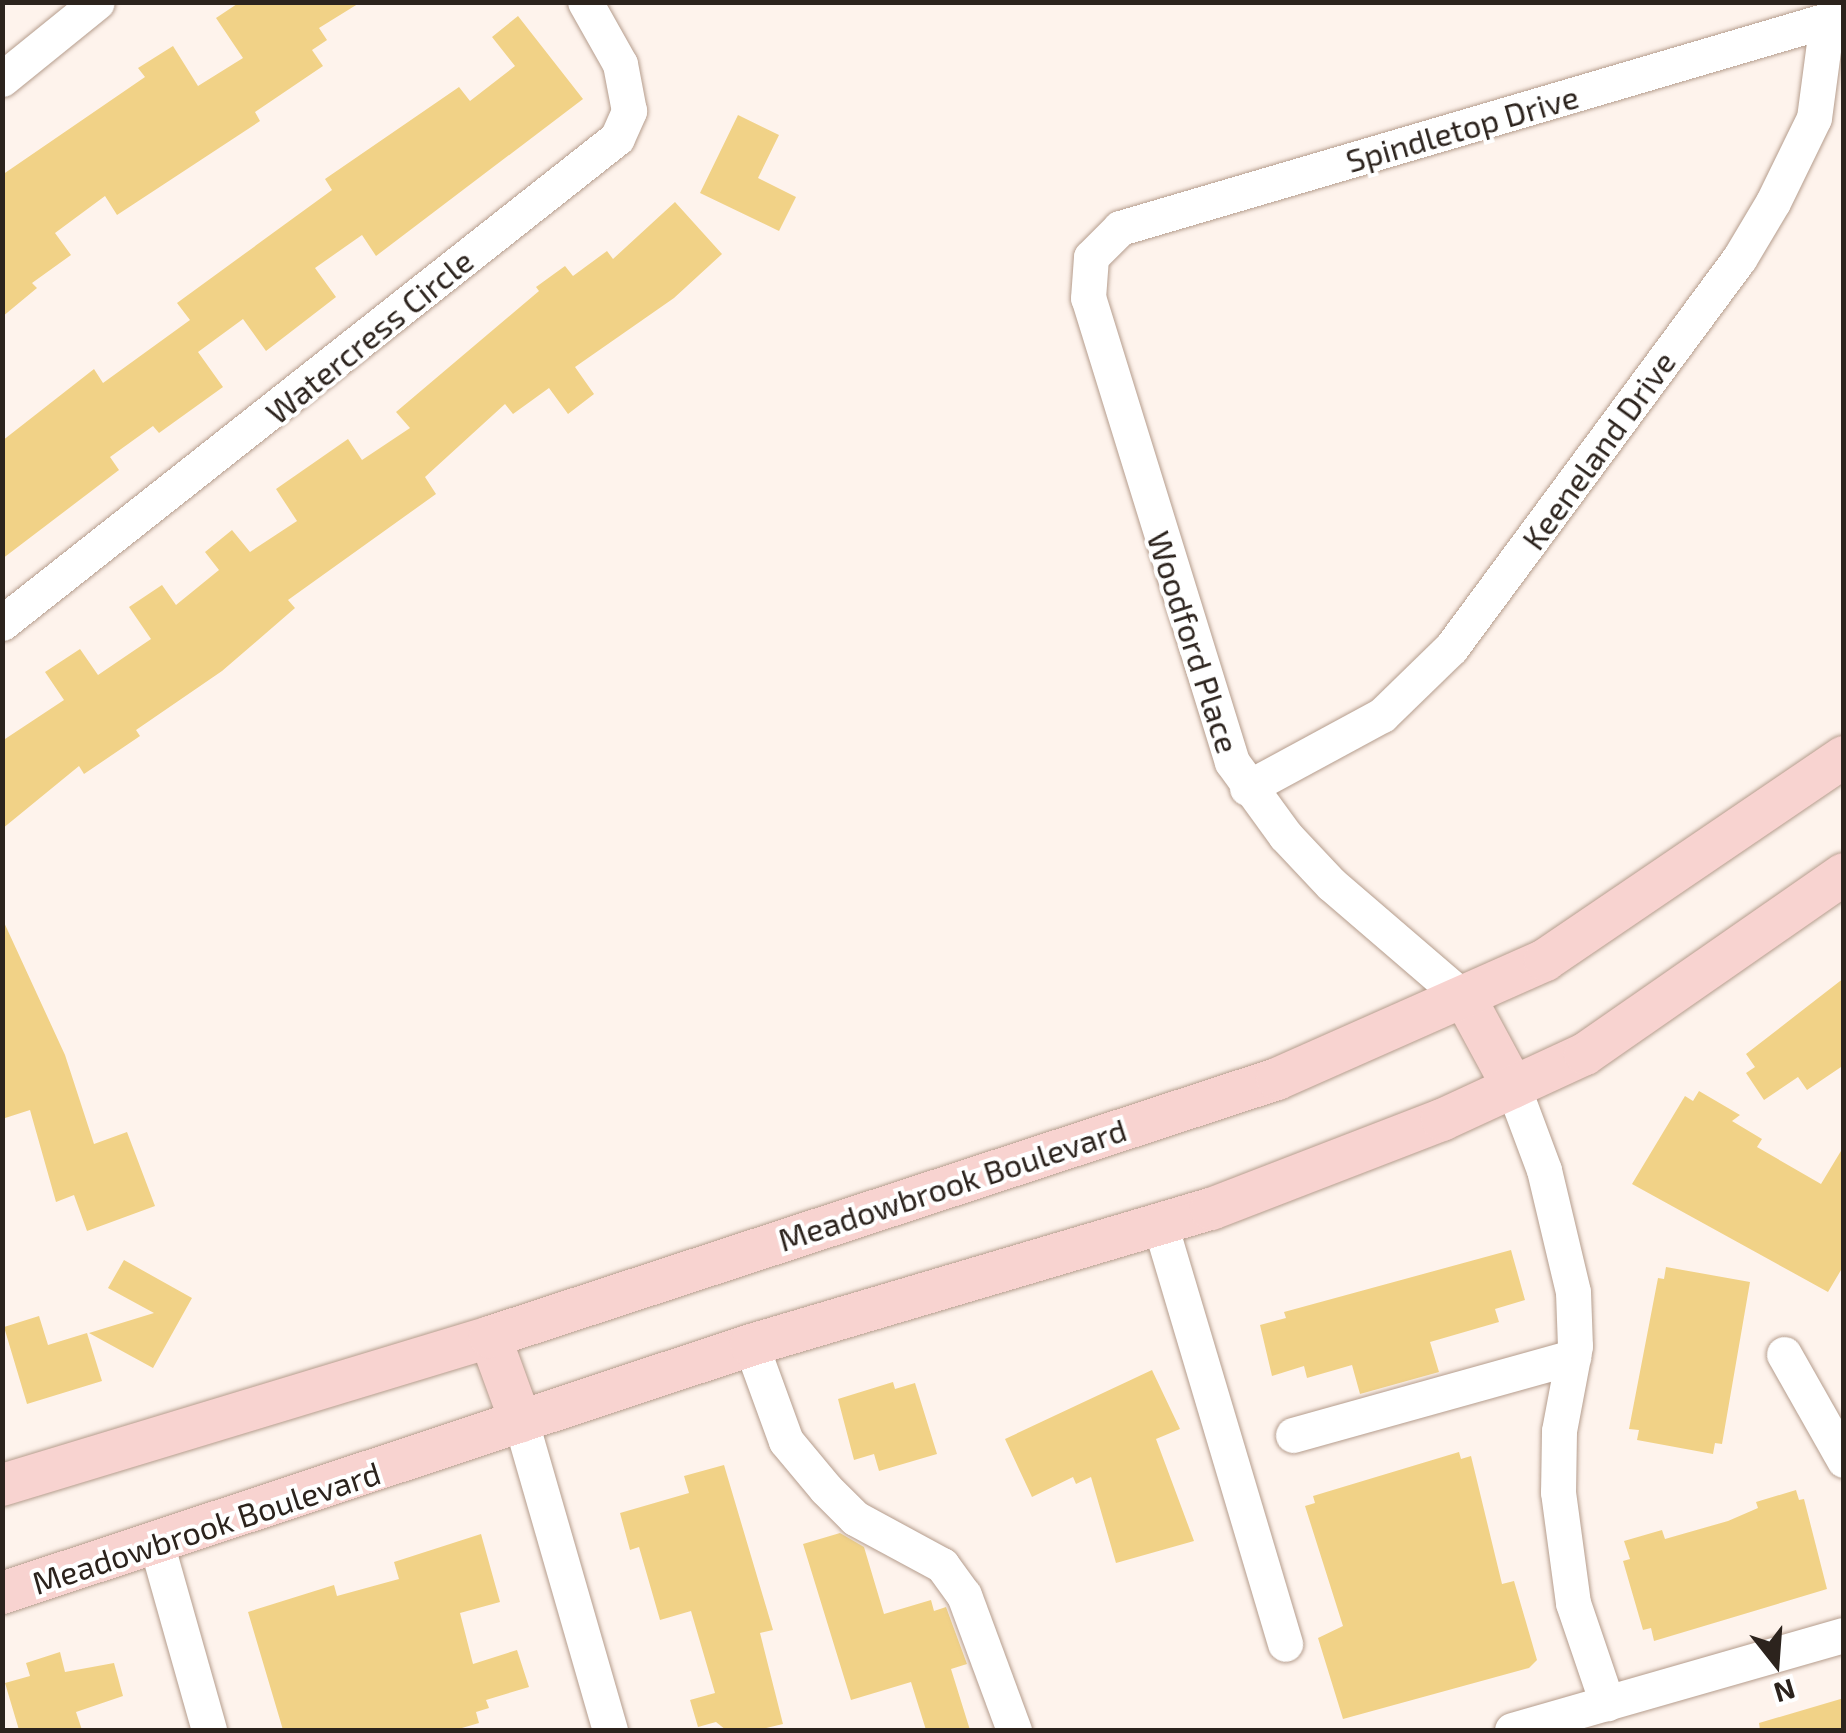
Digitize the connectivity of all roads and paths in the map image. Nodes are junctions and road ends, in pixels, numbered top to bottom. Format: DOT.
graph roads {
  1 [pos="97,2"];
  2 [pos="585,2"];
  3 [pos="1836,18"];
  4 [pos="2,79"];
  5 [pos="1091,257"];
  6 [pos="2,623"];
  7 [pos="1844,757"];
  8 [pos="1247,788"];
  9 [pos="1844,874"];
  10 [pos="1466,1000"];
  11 [pos="1513,1087"];
  12 [pos="1160,1224"];
  13 [pos="490,1337"];
  14 [pos="751,1345"];
  15 [pos="1784,1354"];
  16 [pos="1572,1357"];
  17 [pos="521,1422"];
  18 [pos="1293,1434"];
  19 [pos="1844,1460"];
  20 [pos="2,1486"];
  21 [pos="157,1546"];
  22 [pos="2,1593"];
  23 [pos="1844,1636"];
  24 [pos="1285,1644"];
  25 [pos="1607,1704"];
  26 [pos="208,1730"];
  27 [pos="610,1730"];
  28 [pos="1014,1730"];
  29 [pos="1512,1730"];
  1 -- 4 [label="street"];
  2 -- 6 [label="street, Watercress Circle"];
  3 -- 5 [label="street, Spindletop Drive"];
  3 -- 8 [label="street, Keeneland Drive"];
  5 -- 8 [label="street, Woodford Place"];
  7 -- 10 [label="main road, Meadowbrook Boulevard"];
  8 -- 10 [label="street, Woodford Place"];
  9 -- 11 [label="main road, Meadowbrook Boulevard"];
  10 -- 11 [label="main road"];
  10 -- 13 [label="main road, Meadowbrook Boulevard"];
  11 -- 12 [label="main road, Meadowbrook Boulevard"];
  11 -- 16 [label="street"];
  12 -- 14 [label="main road, Meadowbrook Boulevard"];
  12 -- 24 [label="street"];
  13 -- 17 [label="main road"];
  13 -- 20 [label="main road, Meadowbrook Boulevard"];
  14 -- 17 [label="main road, Meadowbrook Boulevard"];
  14 -- 28 [label="street"];
  15 -- 19 [label="street"];
  16 -- 18 [label="street"];
  16 -- 25 [label="street"];
  17 -- 21 [label="main road, Meadowbrook Boulevard"];
  17 -- 27 [label="street"];
  21 -- 22 [label="main road, Meadowbrook Boulevard"];
  21 -- 26 [label="street"];
  23 -- 25 [label="street"];
  25 -- 29 [label="street"];
}
